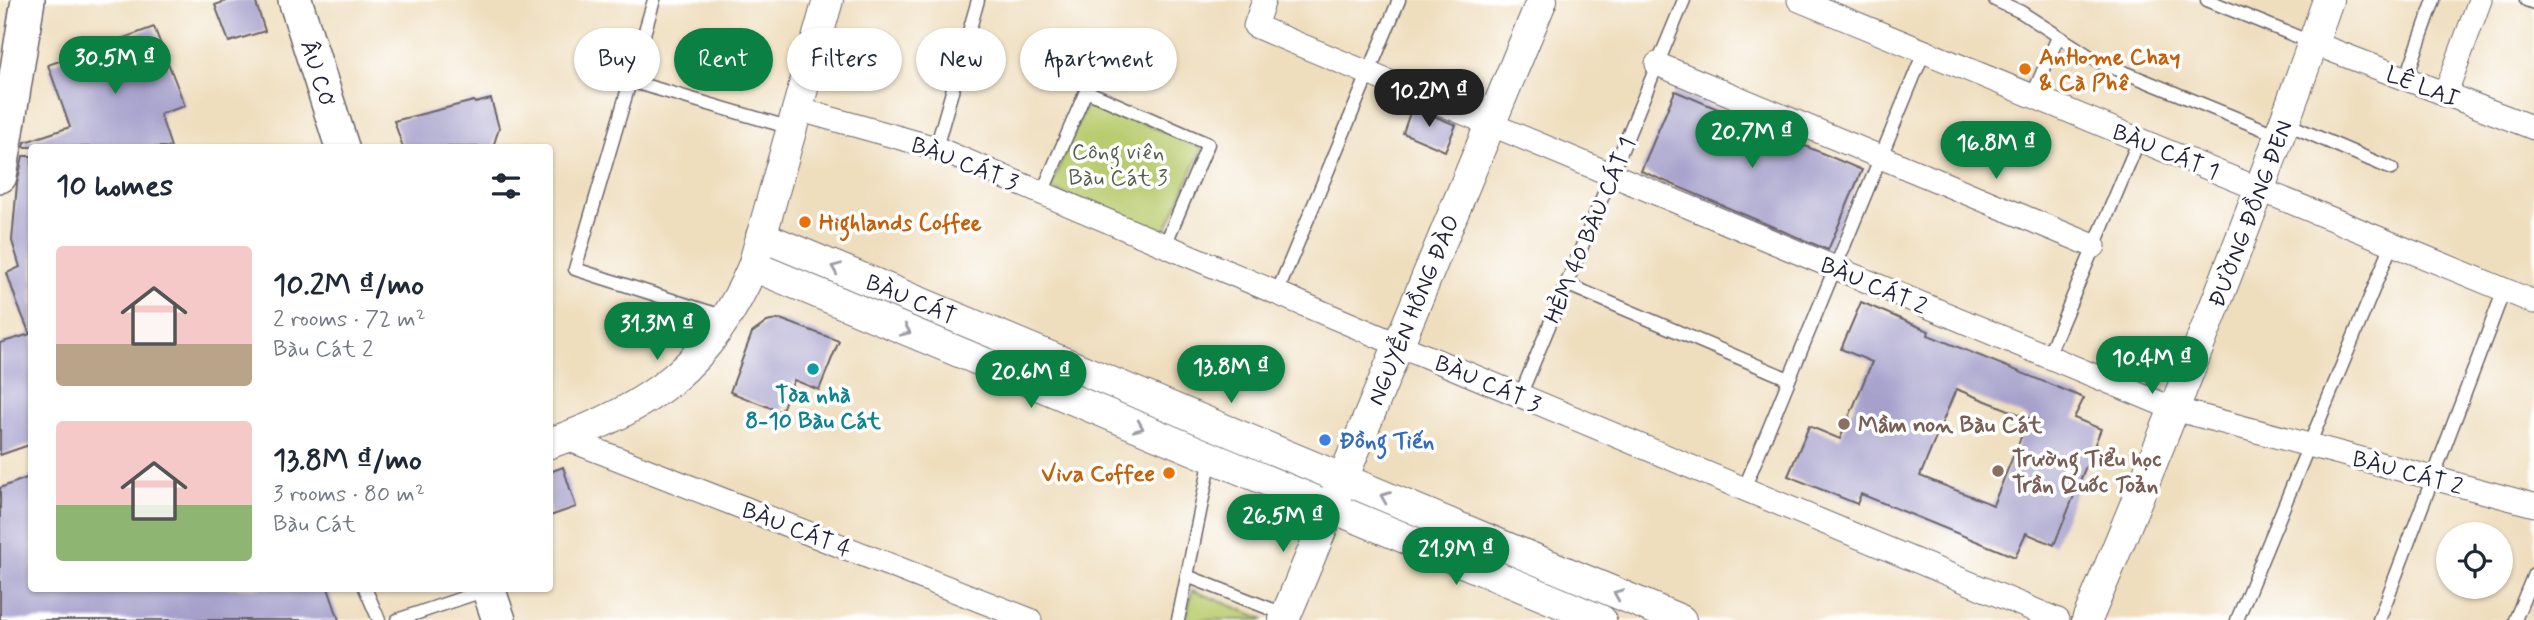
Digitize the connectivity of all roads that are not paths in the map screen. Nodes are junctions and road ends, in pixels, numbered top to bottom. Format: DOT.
graph roads {
  1 [pos="5,0"];
  2 [pos="28,0"];
  3 [pos="295,0"];
  4 [pos="654,0"];
  5 [pos="828,0"];
  6 [pos="978,0"];
  7 [pos="1264,0"];
  8 [pos="1399,0"];
  9 [pos="1542,0"];
  10 [pos="1684,0"];
  11 [pos="1799,0"];
  12 [pos="1994,0"];
  13 [pos="2207,0"];
  14 [pos="2328,0"];
  15 [pos="2434,0"];
  16 [pos="2480,0"];
  17 [pos="2526,0"];
  18 [pos="2534,3"];
  19 [pos="646,28"];
  20 [pos="0,33"];
  21 [pos="2058,37"];
  22 [pos="2313,43"];
  23 [pos="1924,52"];
  24 [pos="1657,65"];
  25 [pos="1368,74"];
  26 [pos="2406,79"];
  27 [pos="660,88"];
  28 [pos="627,91"];
  29 [pos="2445,95"];
  30 [pos="2032,96"];
  31 [pos="794,119"];
  32 [pos="1490,125"];
  33 [pos="2534,128"];
  34 [pos="2282,130"];
  35 [pos="2138,140"];
  36 [pos="341,144"];
  37 [pos="936,148"];
  38 [pos="1881,157"];
  39 [pos="2392,169"];
  40 [pos="0,176"];
  41 [pos="1611,176"];
  42 [pos="2260,190"];
  43 [pos="1042,193"];
  44 [pos="761,236"];
  45 [pos="2392,244"];
  46 [pos="1165,246"];
  47 [pos="2094,246"];
  48 [pos="753,267"];
  49 [pos="1835,269"];
  50 [pos="1566,284"];
  51 [pos="2504,290"];
  52 [pos="1278,293"];
  53 [pos="2534,302"];
  54 [pos="728,318"];
  55 [pos="1399,345"];
  56 [pos="1054,358"];
  57 [pos="2048,358"];
  58 [pos="1789,379"];
  59 [pos="1042,387"];
  60 [pos="1520,396"];
  61 [pos="2174,410"];
  62 [pos="557,440"];
  63 [pos="2309,445"];
  64 [pos="1211,457"];
  65 [pos="2432,478"];
  66 [pos="1341,479"];
  67 [pos="1744,489"];
  68 [pos="2534,505"];
  69 [pos="1329,507"];
  70 [pos="2534,574"];
  71 [pos="1187,576"];
  72 [pos="367,592"];
  73 [pos="479,592"];
  74 [pos="489,592"];
  75 [pos="1285,618"];
  76 [pos="1024,619"];
  77 [pos="379,620"];
  78 [pos="397,620"];
  79 [pos="499,620"];
  80 [pos="1178,620"];
  81 [pos="1601,620"];
  82 [pos="1681,620"];
  83 [pos="2058,620"];
  84 [pos="2087,620"];
  85 [pos="2237,620"];
  86 [pos="2379,620"];
  87 [pos="2515,620"];
  1 -- 20 [label="main road"];
  2 -- 40 [label="main road"];
  3 -- 36 [label="main road, ÂU CƠ"];
  4 -- 19 [label="lane"];
  5 -- 31 [label="street"];
  6 -- 37 [label="lane"];
  7 -- 25 [label="street, BÀU CÁT 2"];
  8 -- 25 [label="lane"];
  9 -- 32 [label="street, NGUYỄN HỒNG ĐÀO"];
  10 -- 24 [label="lane, HẺM 40 BÀU CÁT 1"];
  11 -- 23 [label="street, BÀU CÁT 1"];
  12 -- 21 [label="lane"];
  13 -- 22 [label="lane"];
  14 -- 22 [label="street, ĐƯỜNG ĐỒNG ĐEN"];
  15 -- 26 [label="lane"];
  16 -- 29 [label="street"];
  17 -- 18 [label="lane"];
  21 -- 30 [label="lane"];
  21 -- 34 [label="lane"];
  22 -- 26 [label="street, LÊ LAI"];
  22 -- 34 [label="street, ĐƯỜNG ĐỒNG ĐEN"];
  23 -- 30 [label="street, BÀU CÁT 1"];
  23 -- 38 [label="lane"];
  24 -- 38 [label="street"];
  24 -- 41 [label="lane, HẺM 40 BÀU CÁT 1"];
  25 -- 32 [label="street, BÀU CÁT 2"];
  25 -- 52 [label="lane"];
  26 -- 29 [label="street, LÊ LAI"];
  27 -- 31 [label="lane"];
  28 -- 54 [label="lane"];
  29 -- 33 [label="street, LÊ LAI"];
  30 -- 35 [label="street, BÀU CÁT 1"];
  31 -- 37 [label="street, BÀU CÁT 3"];
  31 -- 44 [label="street"];
  32 -- 41 [label="street, BÀU CÁT 2"];
  32 -- 55 [label="street, NGUYỄN HỒNG ĐÀO"];
  34 -- 39 [label="lane"];
  34 -- 42 [label="street, ĐƯỜNG ĐỒNG ĐEN"];
  35 -- 42 [label="street, BÀU CÁT 1"];
  35 -- 47 [label="lane"];
  37 -- 43 [label="street, BÀU CÁT 3"];
  38 -- 47 [label="street"];
  38 -- 49 [label="lane"];
  41 -- 49 [label="street, BÀU CÁT 2"];
  41 -- 50 [label="lane, HẺM 40 BÀU CÁT 1"];
  42 -- 45 [label="street, BÀU CÁT 1"];
  42 -- 61 [label="street, ĐƯỜNG ĐỒNG ĐEN"];
  43 -- 46 [label="street, BÀU CÁT 3"];
  43 -- 46 [label="lane"];
  44 -- 48 [label="street"];
  56 -- 44 [label="street, BÀU CÁT, one-way"];
  45 -- 51 [label="street, BÀU CÁT 1"];
  45 -- 63 [label="lane"];
  46 -- 52 [label="street, BÀU CÁT 3"];
  47 -- 57 [label="lane"];
  48 -- 54 [label="street"];
  48 -- 59 [label="street, BÀU CÁT, one-way"];
  49 -- 57 [label="street, BÀU CÁT 2"];
  49 -- 58 [label="lane"];
  50 -- 58 [label="lane"];
  50 -- 60 [label="lane, HẺM 40 BÀU CÁT 1"];
  51 -- 53 [label="street, BÀU CÁT 1"];
  51 -- 65 [label="lane"];
  52 -- 55 [label="street, BÀU CÁT 3"];
  54 -- 62 [label="street"];
  55 -- 60 [label="street, BÀU CÁT 3"];
  55 -- 66 [label="street, NGUYỄN HỒNG ĐÀO"];
  56 -- 59 [label="street"];
  56 -- 66 [label="street, BÀU CÁT"];
  57 -- 61 [label="street, BÀU CÁT 2"];
  58 -- 67 [label="lane"];
  59 -- 64 [label="street, BÀU CÁT, one-way"];
  60 -- 67 [label="street, BÀU CÁT 3"];
  61 -- 63 [label="street, BÀU CÁT 2"];
  61 -- 84 [label="street, ĐƯỜNG ĐỒNG ĐEN"];
  62 -- 76 [label="street, BÀU CÁT 4"];
  63 -- 65 [label="street, BÀU CÁT 2"];
  63 -- 85 [label="lane"];
  64 -- 69 [label="street, BÀU CÁT"];
  64 -- 71 [label="lane"];
  65 -- 68 [label="street, BÀU CÁT 2"];
  65 -- 86 [label="lane"];
  66 -- 69 [label="street, NGUYỄN HỒNG ĐÀO"];
  82 -- 66 [label="street, BÀU CÁT, one-way"];
  67 -- 83 [label="street, BÀU CÁT 3"];
  69 -- 75 [label="street, NGUYỄN HỒNG ĐÀO"];
  69 -- 81 [label="street, BÀU CÁT"];
  70 -- 87 [label="lane"];
  71 -- 75 [label="lane"];
  71 -- 80 [label="lane"];
  72 -- 77 [label="lane"];
  73 -- 78 [label="lane"];
  74 -- 79 [label="main road"];
}
